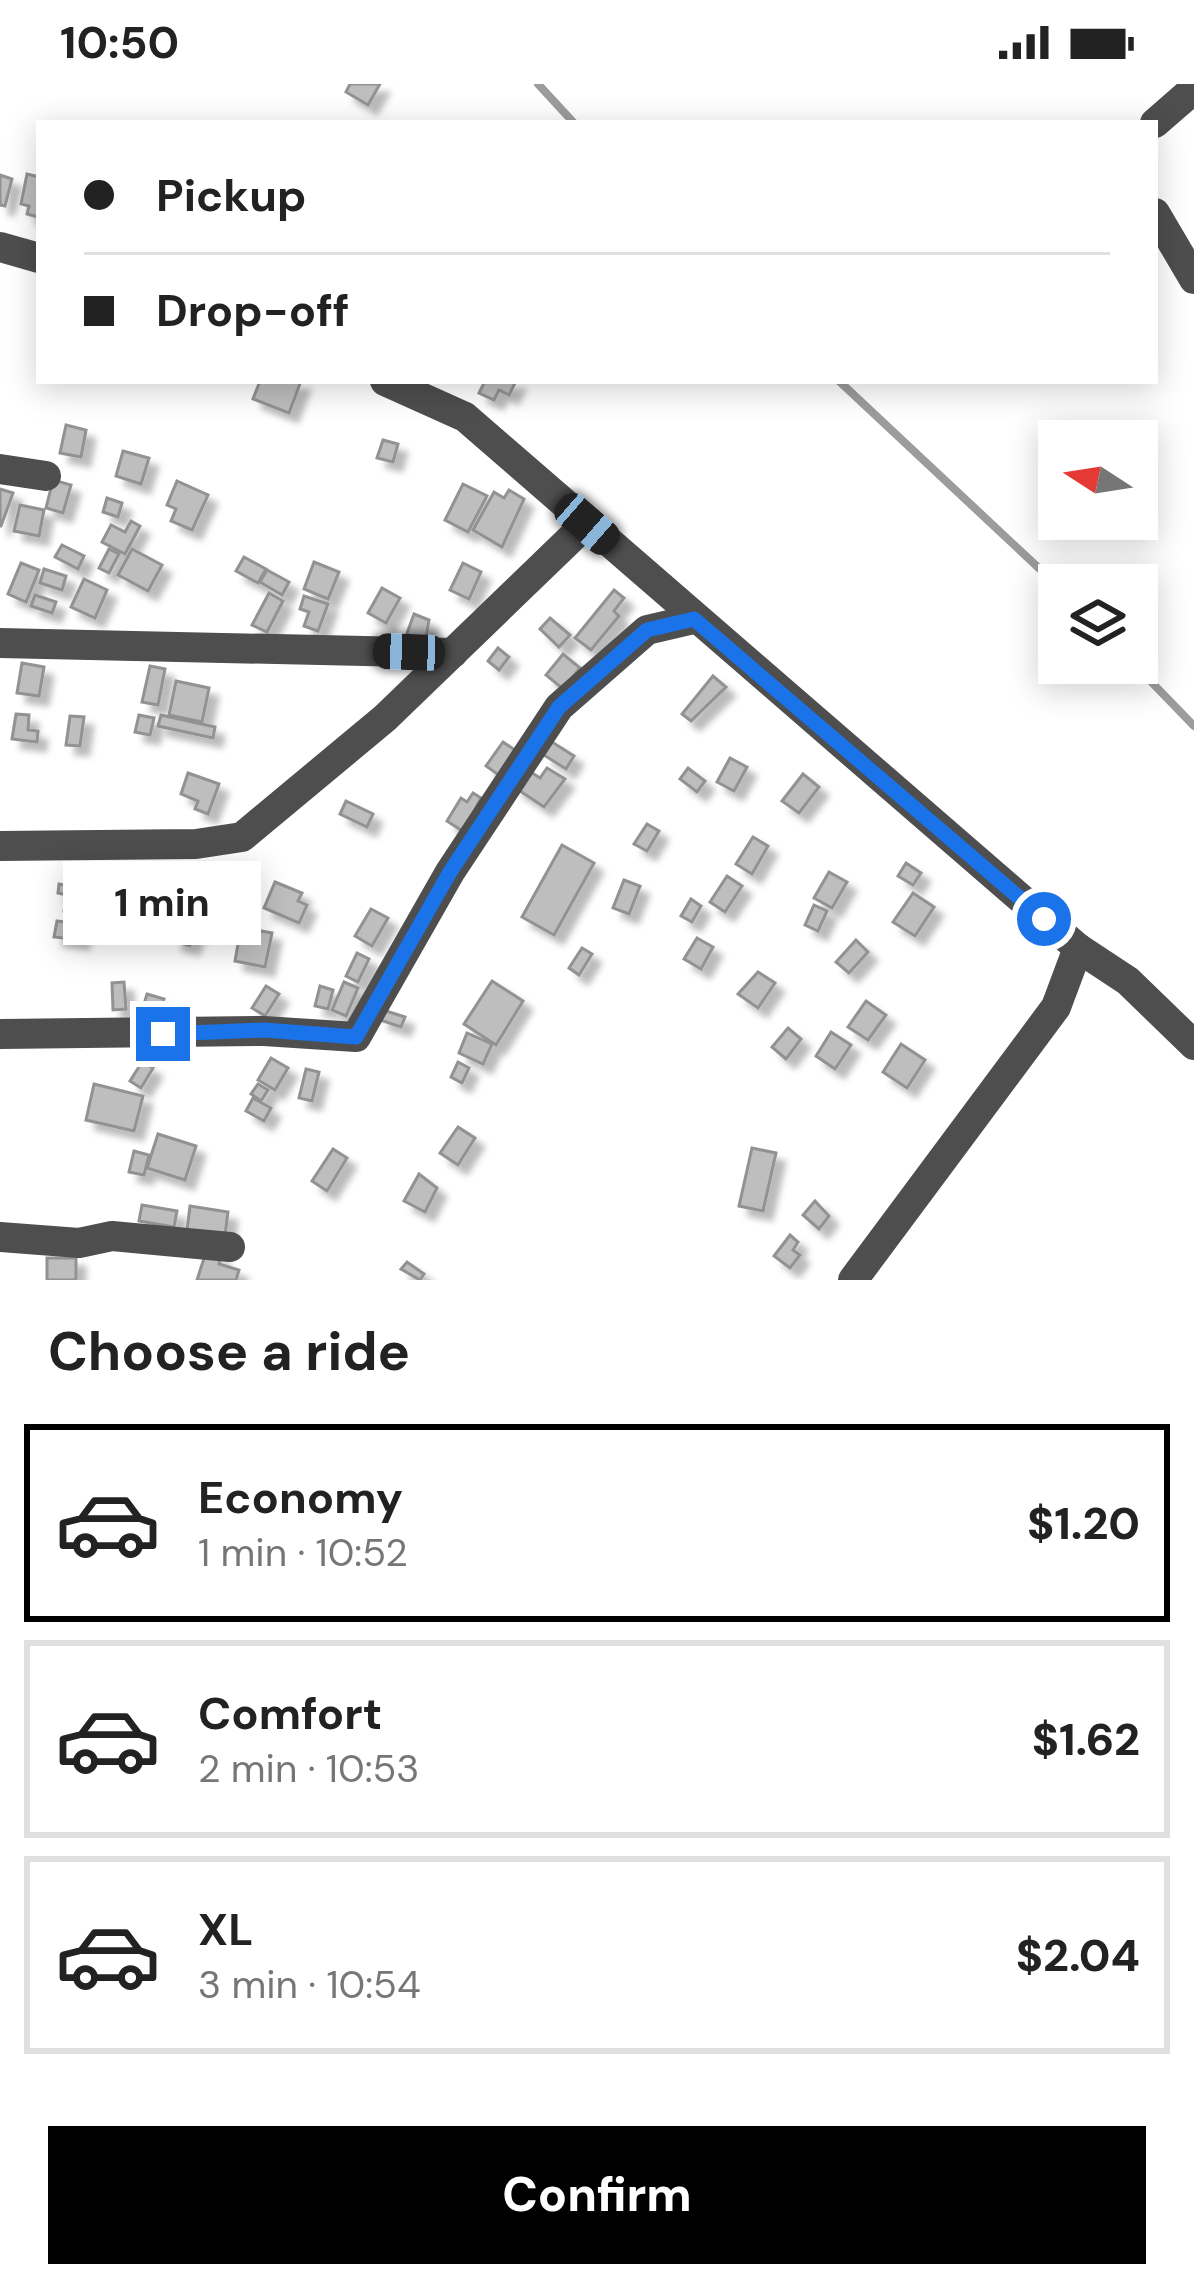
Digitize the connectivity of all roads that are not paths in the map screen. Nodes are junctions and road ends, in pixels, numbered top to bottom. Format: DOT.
graph roads {
  1 [pos="1189,104"];
  2 [pos="1158,121"];
  3 [pos="1158,218"];
  4 [pos="0,247"];
  5 [pos="36,257"];
  6 [pos="1194,279"];
  7 [pos="392,384"];
  8 [pos="0,469"];
  9 [pos="46,476"];
  10 [pos="587,524"];
  11 [pos="694,619"];
  12 [pos="0,643"];
  13 [pos="453,653"];
  14 [pos="0,846"];
  15 [pos="1078,948"];
  16 [pos="0,1034"];
  17 [pos="1194,1046"];
  18 [pos="0,1237"];
  19 [pos="230,1247"];
  20 [pos="853,1280"];
  1 -- 2 [label="street"];
  3 -- 6 [label="street"];
  4 -- 5 [label="street"];
  7 -- 10 [label="street"];
  8 -- 9 [label="street"];
  10 -- 11 [label="street"];
  10 -- 13 [label="street"];
  11 -- 15 [label="street"];
  11 -- 16 [label="street"];
  12 -- 13 [label="street"];
  13 -- 14 [label="street"];
  15 -- 17 [label="street"];
  15 -- 20 [label="street"];
  18 -- 19 [label="street"];
}
